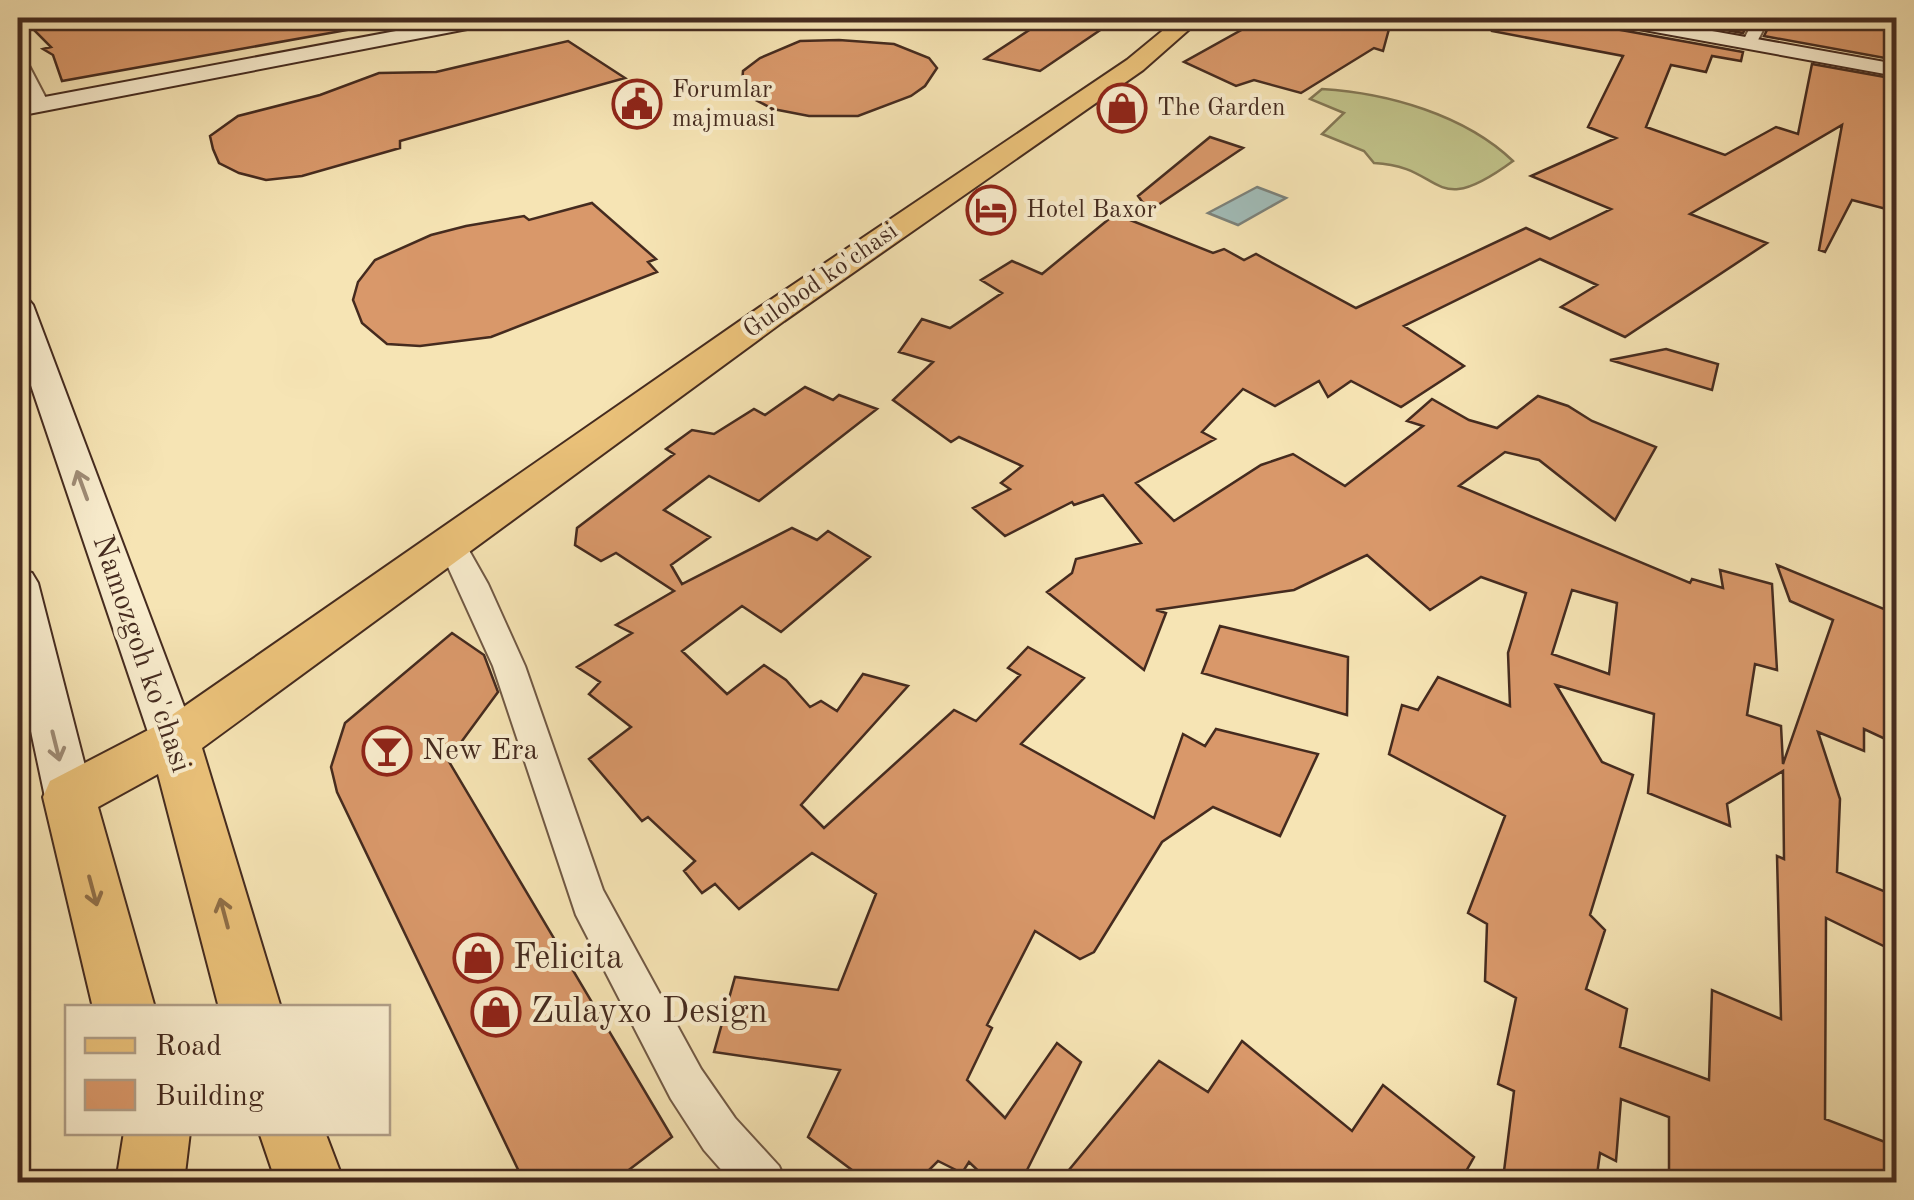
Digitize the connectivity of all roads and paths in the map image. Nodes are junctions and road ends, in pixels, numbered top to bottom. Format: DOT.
graph roads {
  1 [pos="25,18"];
  2 [pos="493,18"];
  3 [pos="1191,18"];
  4 [pos="1611,18"];
  5 [pos="1762,18"];
  6 [pos="18,19"];
  7 [pos="1750,44"];
  8 [pos="18,60"];
  9 [pos="1896,70"];
  10 [pos="41,104"];
  11 [pos="18,109"];
  12 [pos="19,311"];
  13 [pos="452,545"];
  14 [pos="18,583"];
  15 [pos="174,741"];
  16 [pos="68,797"];
  17 [pos="123,1005"];
  18 [pos="249,1005"];
  19 [pos="157,1135"];
  20 [pos="293,1135"];
  21 [pos="150,1182"];
  22 [pos="310,1182"];
  23 [pos="763,1182"];
  1 -- 6 [label="street"];
  2 -- 10 [label="main road"];
  3 -- 13 [label="main road, Gulobod ko'chasi"];
  4 -- 7 [label="main road"];
  5 -- 7 [label="street"];
  7 -- 9 [label="main road"];
  8 -- 10 [label="street"];
  10 -- 11 [label="main road"];
  15 -- 12 [label="main road, Namozgoh ko'chasi, one-way"];
  13 -- 15 [label="main road, Gulobod ko'chasi"];
  13 -- 23 [label="street"];
  14 -- 16 [label="main road, one-way"];
  15 -- 16 [label="main road, Gulobod ko'chasi"];
  18 -- 15 [label="main road, Namozgoh ko'chasi, one-way"];
  16 -- 17 [label="main road, one-way"];
  19 -- 21 [label="main road"];
  20 -- 22 [label="main road"];
}
